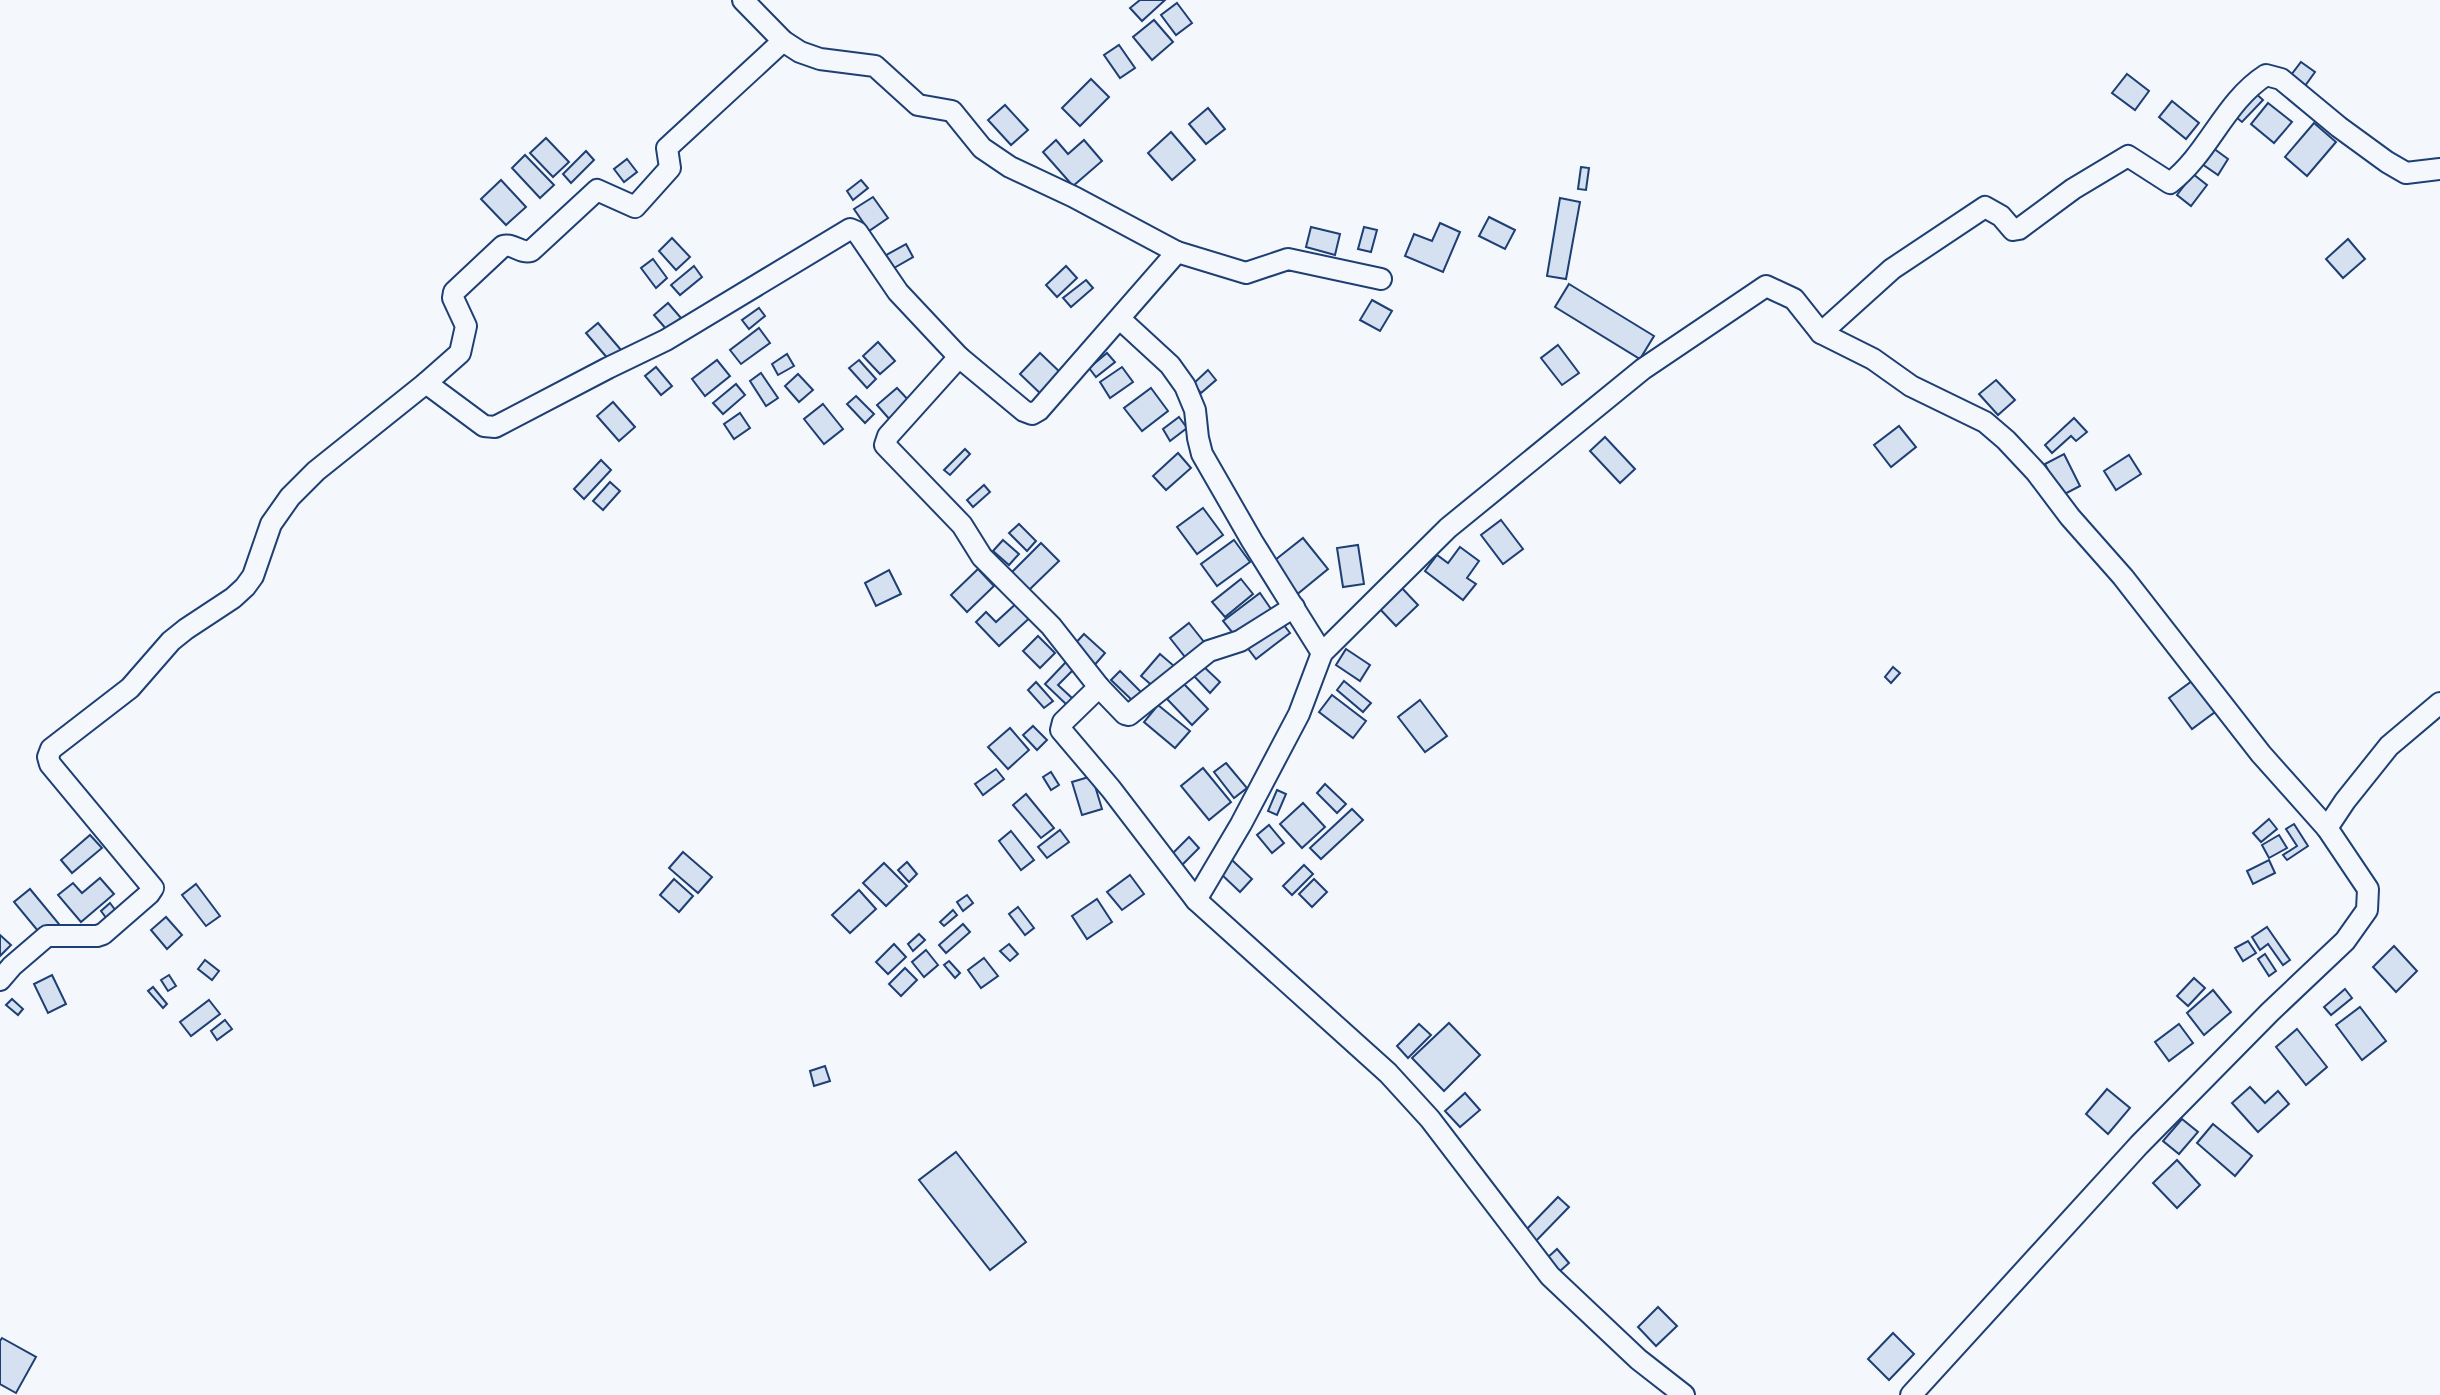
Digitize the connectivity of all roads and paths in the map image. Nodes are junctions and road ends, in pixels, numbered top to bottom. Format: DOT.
graph roads {
  1 [pos="743,0"];
  2 [pos="783,41"];
  3 [pos="2440,169"];
  4 [pos="1177,252"];
  5 [pos="1381,279"];
  6 [pos="1120,319"];
  7 [pos="1821,333"];
  8 [pos="959,357"];
  9 [pos="426,383"];
  10 [pos="1294,607"];
  11 [pos="1322,653"];
  12 [pos="1099,687"];
  13 [pos="2440,703"];
  14 [pos="2327,828"];
  15 [pos="1196,900"];
  16 [pos="0,980"];
  17 [pos="1684,1395"];
  18 [pos="1911,1395"];
  1 -- 2 [label="street"];
  2 -- 4 [label="street"];
  2 -- 9 [label="street"];
  3 -- 7 [label="street"];
  4 -- 5 [label="street"];
  4 -- 6 [label="street"];
  6 -- 8 [label="street"];
  6 -- 10 [label="street"];
  7 -- 11 [label="street"];
  7 -- 14 [label="street"];
  8 -- 9 [label="street"];
  8 -- 12 [label="street"];
  9 -- 16 [label="street"];
  10 -- 11 [label="street"];
  10 -- 12 [label="street"];
  11 -- 15 [label="street"];
  12 -- 15 [label="street"];
  13 -- 14 [label="street"];
  14 -- 18 [label="street"];
  15 -- 17 [label="street"];
}
